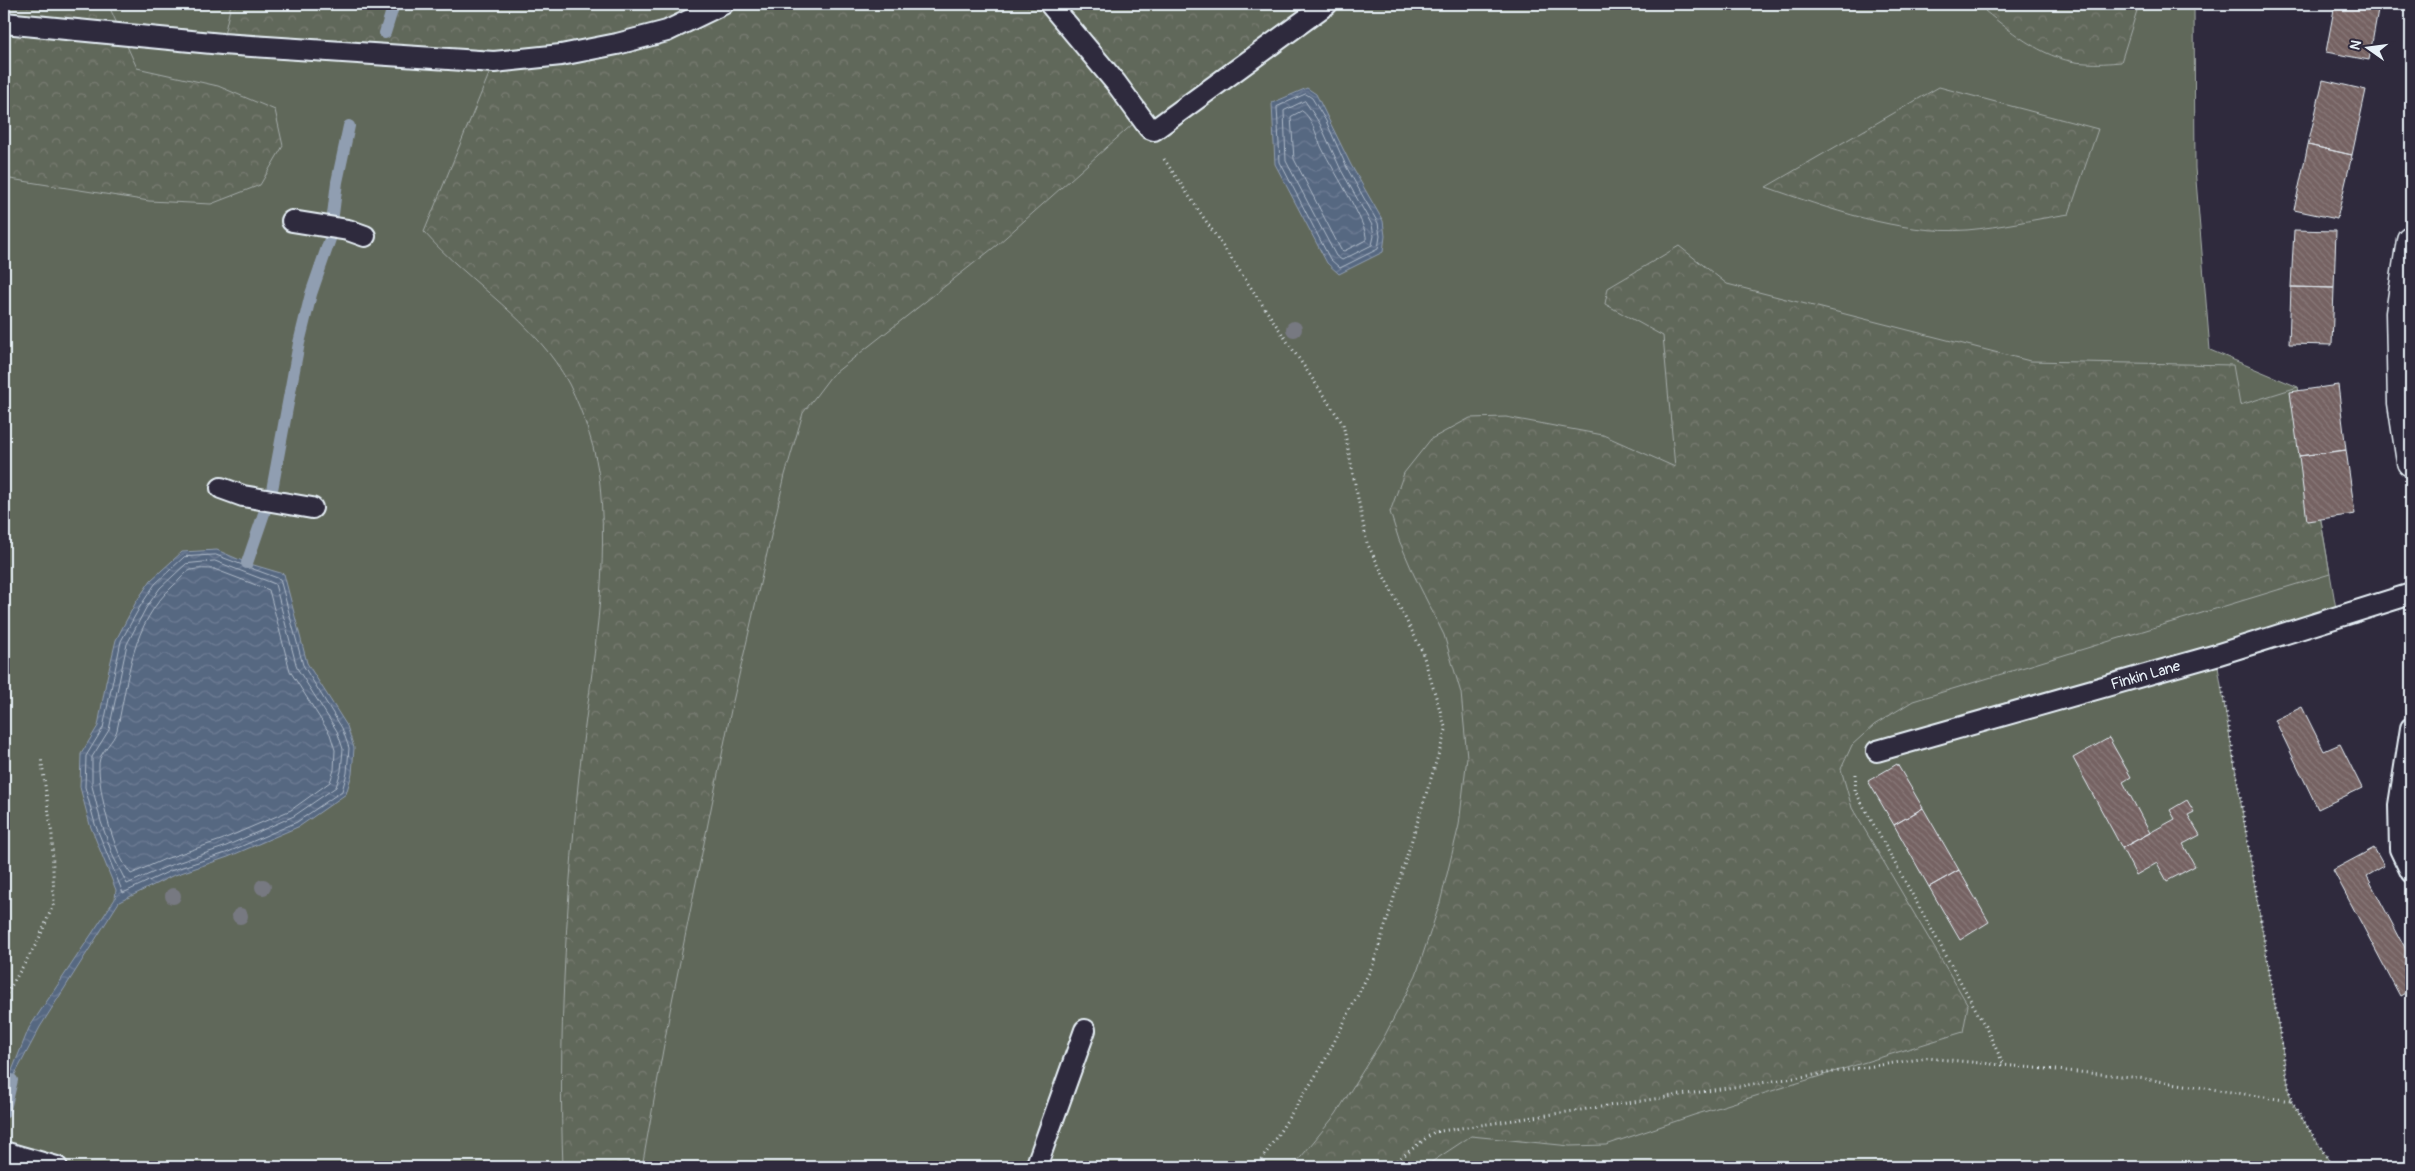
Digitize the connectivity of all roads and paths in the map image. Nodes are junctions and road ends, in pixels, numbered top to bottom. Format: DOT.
graph roads {
  1 [pos="723,4"];
  2 [pos="1050,4"];
  3 [pos="1327,4"];
  4 [pos="4,24"];
  5 [pos="1164,158"];
  6 [pos="298,222"];
  7 [pos="356,233"];
  8 [pos="2411,240"];
  9 [pos="2411,462"];
  10 [pos="221,488"];
  11 [pos="304,507"];
  12 [pos="2411,594"];
  13 [pos="2216,655"];
  14 [pos="2411,728"];
  15 [pos="1877,751"];
  16 [pos="41,757"];
  17 [pos="2411,872"];
  18 [pos="4,998"];
  19 [pos="1085,1030"];
  20 [pos="2004,1065"];
  21 [pos="2291,1100"];
  22 [pos="13,1155"];
  23 [pos="57,1167"];
  24 [pos="1036,1167"];
  25 [pos="1257,1167"];
  26 [pos="1390,1167"];
  27 [pos="2333,1167"];
  1 -- 4 [label="lane"];
  2 -- 3 [label="lane"];
  5 -- 25 [label="path"];
  6 -- 7 [label="lane"];
  8 -- 9 [label="street"];
  10 -- 11 [label="lane"];
  12 -- 13 [label="lane, Finkin Lane"];
  13 -- 15 [label="lane, Finkin Lane"];
  13 -- 21 [label="path"];
  14 -- 17 [label="lane"];
  15 -- 20 [label="path"];
  16 -- 18 [label="path"];
  19 -- 24 [label="lane"];
  20 -- 21 [label="path"];
  20 -- 26 [label="path"];
  21 -- 27 [label="path"];
  22 -- 23 [label="lane"];
}
